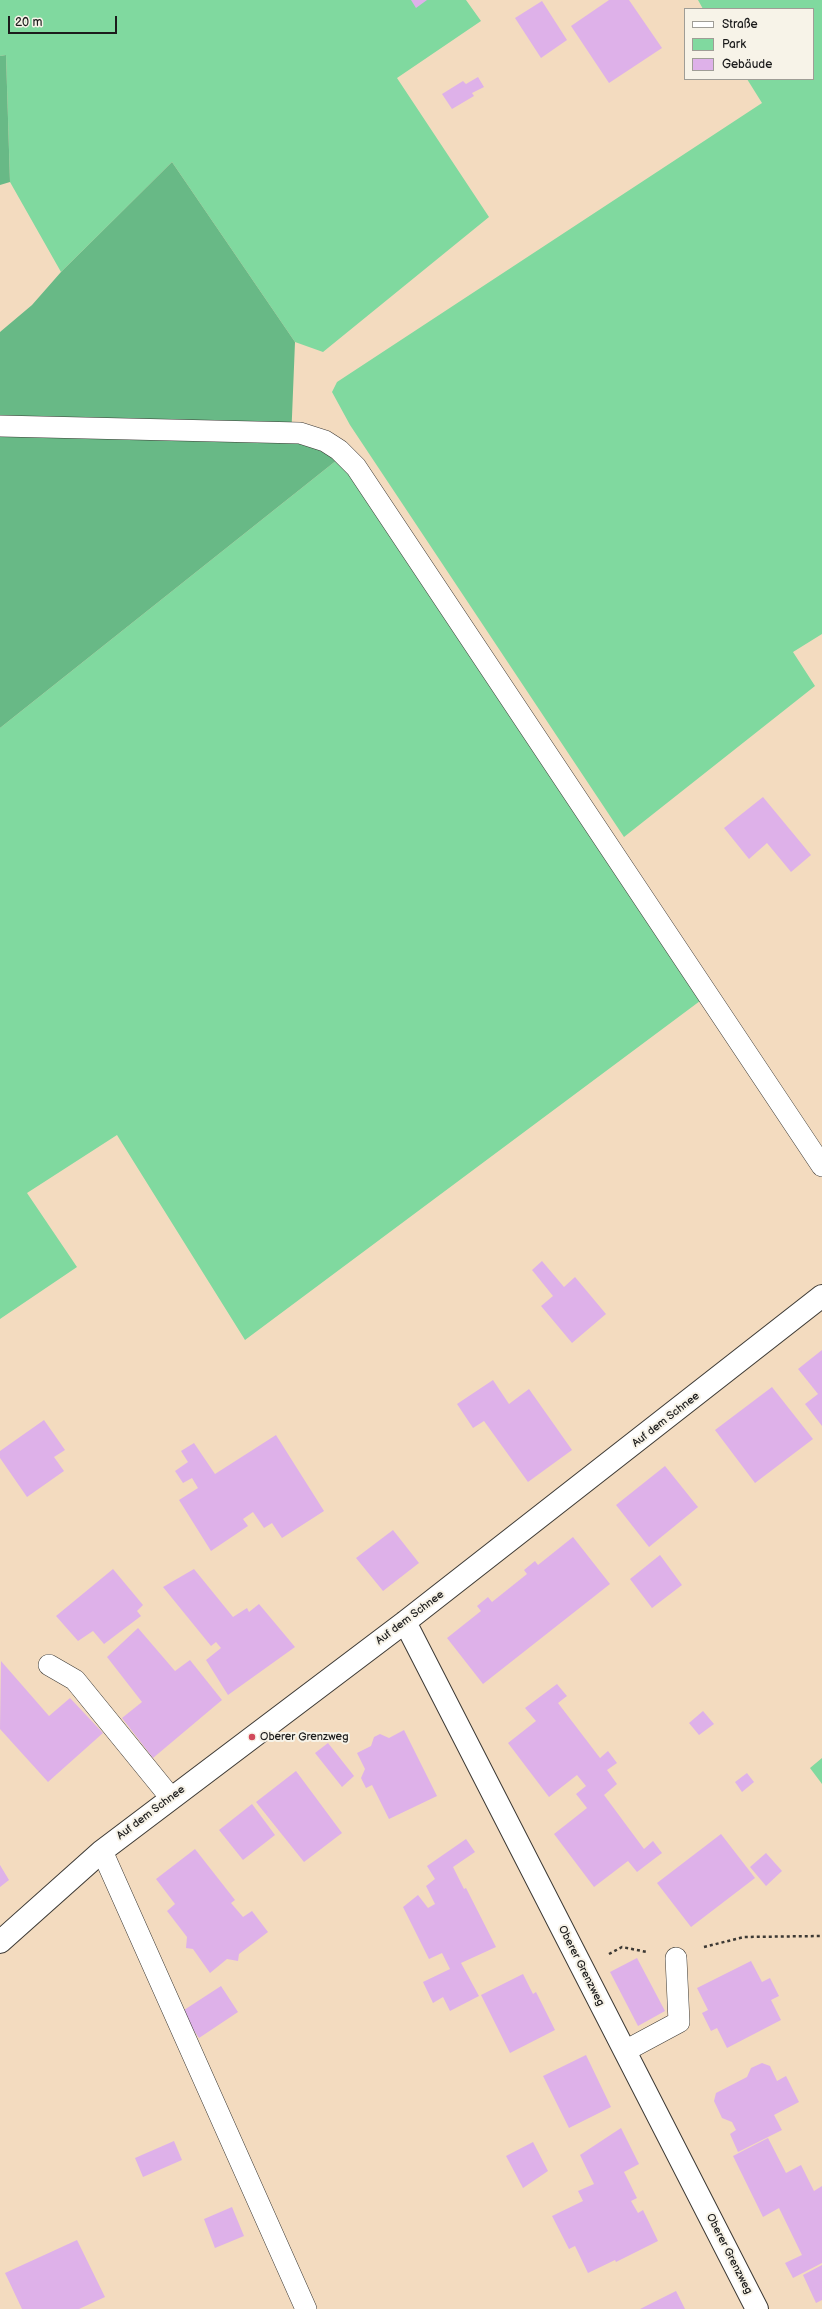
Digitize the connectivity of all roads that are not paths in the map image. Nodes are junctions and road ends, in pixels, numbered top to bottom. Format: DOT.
graph roads {
  1 [pos="0,426"];
  2 [pos="822,1166"];
  3 [pos="822,1296"];
  4 [pos="406,1622"];
  5 [pos="49,1665"];
  6 [pos="171,1798"];
  7 [pos="102,1851"];
  8 [pos="0,1942"];
  9 [pos="676,1958"];
  10 [pos="625,2051"];
  11 [pos="306,2309"];
  12 [pos="757,2309"];
  1 -- 2 [label="lane"];
  3 -- 4 [label="street, Auf dem Schnee"];
  4 -- 6 [label="street, Auf dem Schnee"];
  4 -- 10 [label="street, Oberer Grenzweg"];
  5 -- 6 [label="lane"];
  6 -- 7 [label="street, Auf dem Schnee"];
  7 -- 8 [label="street, Auf dem Schnee"];
  7 -- 11 [label="lane"];
  9 -- 10 [label="lane"];
  10 -- 12 [label="street, Oberer Grenzweg"];
}
